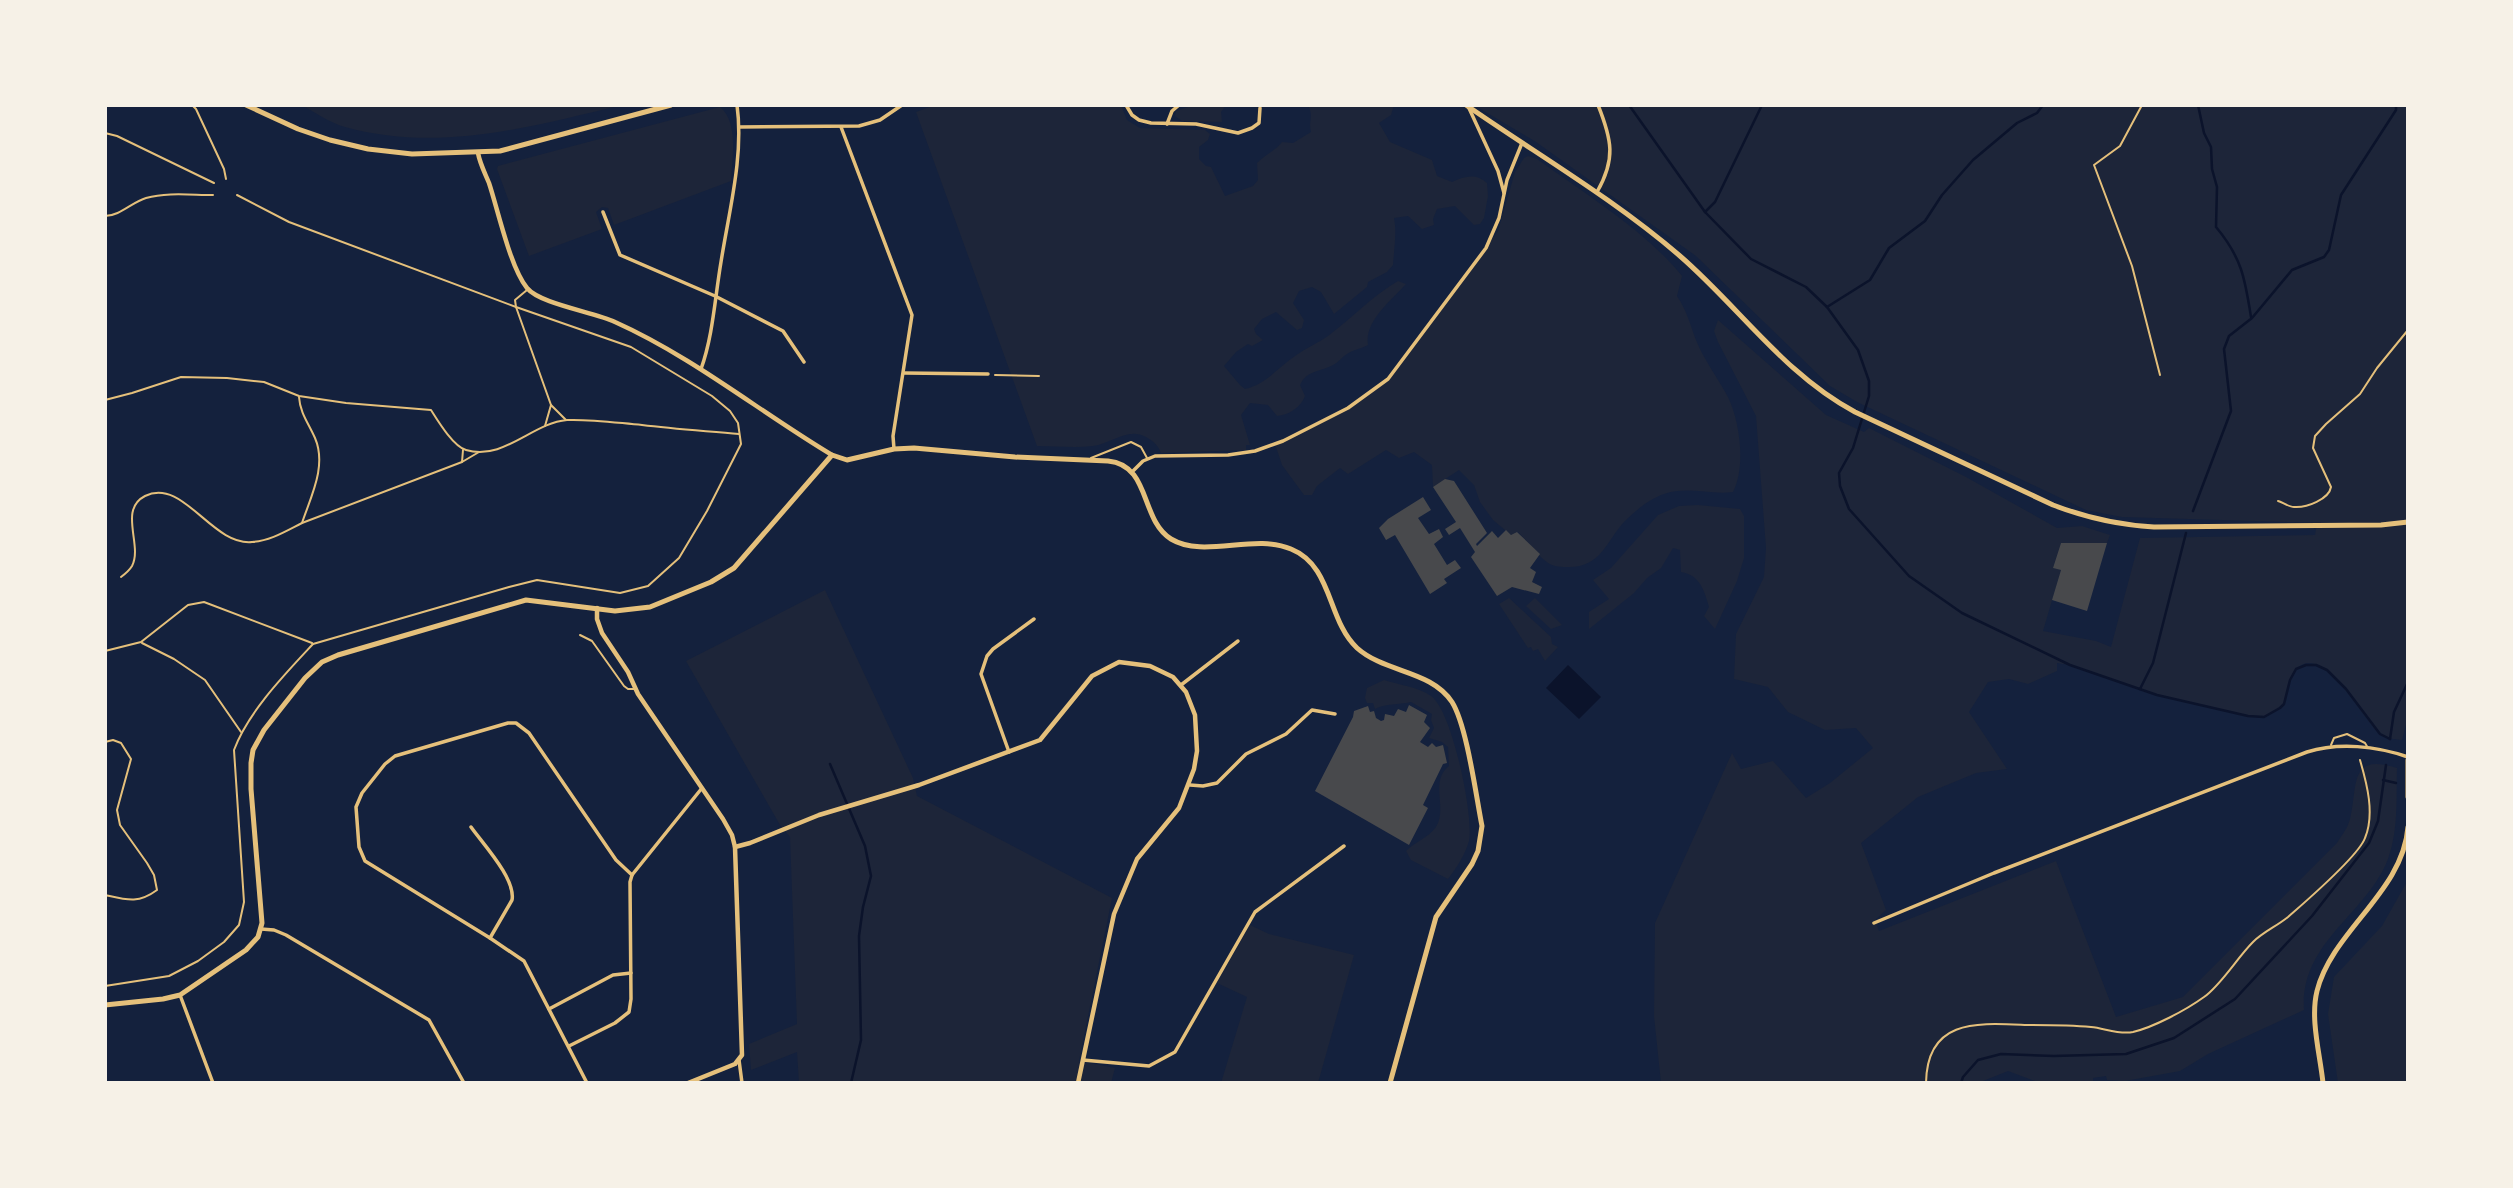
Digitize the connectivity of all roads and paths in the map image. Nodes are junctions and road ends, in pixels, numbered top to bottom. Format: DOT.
graph roads {
  1 [pos="192,105"];
  2 [pos="246,105"];
  3 [pos="671,105"];
  4 [pos="737,105"];
  5 [pos="902,105"];
  6 [pos="1126,105"];
  7 [pos="1179,105"];
  8 [pos="1467,105"];
  9 [pos="1598,105"];
  10 [pos="2142,105"];
  11 [pos="1260,107"];
  12 [pos="1167,124"];
  13 [pos="739,127"];
  14 [pos="841,127"];
  15 [pos="105,133"];
  16 [pos="1522,143"];
  17 [pos="478,153"];
  18 [pos="226,179"];
  19 [pos="214,183"];
  20 [pos="1597,192"];
  21 [pos="213,195"];
  22 [pos="237,195"];
  23 [pos="1504,202"];
  24 [pos="604,212"];
  25 [pos="105,216"];
  26 [pos="528,289"];
  27 [pos="716,296"];
  28 [pos="516,307"];
  29 [pos="2408,330"];
  30 [pos="804,362"];
  31 [pos="701,369"];
  32 [pos="904,373"];
  33 [pos="988,374"];
  34 [pos="2160,375"];
  35 [pos="1039,376"];
  36 [pos="299,396"];
  37 [pos="105,400"];
  38 [pos="551,405"];
  39 [pos="566,420"];
  40 [pos="544,427"];
  41 [pos="740,434"];
  42 [pos="463,449"];
  43 [pos="894,449"];
  44 [pos="479,452"];
  45 [pos="832,455"];
  46 [pos="1147,458"];
  47 [pos="1087,460"];
  48 [pos="462,463"];
  49 [pos="1132,472"];
  50 [pos="2278,501"];
  51 [pos="2408,522"];
  52 [pos="302,523"];
  53 [pos="121,577"];
  54 [pos="597,608"];
  55 [pos="1034,619"];
  56 [pos="580,635"];
  57 [pos="1238,641"];
  58 [pos="141,642"];
  59 [pos="313,644"];
  60 [pos="105,651"];
  61 [pos="1181,685"];
  62 [pos="635,688"];
  63 [pos="1335,714"];
  64 [pos="241,732"];
  65 [pos="105,741"];
  66 [pos="2331,746"];
  67 [pos="2369,749"];
  68 [pos="1009,751"];
  69 [pos="2408,759"];
  70 [pos="2360,760"];
  71 [pos="1190,785"];
  72 [pos="702,788"];
  73 [pos="2408,797"];
  74 [pos="471,827"];
  75 [pos="2408,827"];
  76 [pos="1344,846"];
  77 [pos="735,847"];
  78 [pos="632,875"];
  79 [pos="105,895"];
  80 [pos="1874,923"];
  81 [pos="261,929"];
  82 [pos="490,938"];
  83 [pos="631,973"];
  84 [pos="105,986"];
  85 [pos="180,995"];
  86 [pos="105,1005"];
  87 [pos="549,1009"];
  88 [pos="569,1046"];
  89 [pos="739,1060"];
  90 [pos="1083,1060"];
  91 [pos="213,1083"];
  92 [pos="464,1083"];
  93 [pos="587,1083"];
  94 [pos="688,1083"];
  95 [pos="743,1083"];
  96 [pos="1078,1083"];
  97 [pos="1390,1083"];
  98 [pos="1926,1083"];
  99 [pos="2323,1083"];
  1 -- 18 [label="lane"];
  2 -- 17 [label="main road"];
  3 -- 17 [label="main road"];
  4 -- 13 [label="street"];
  5 -- 14 [label="street"];
  6 -- 12 [label="street"];
  7 -- 12 [label="street"];
  8 -- 16 [label="main road"];
  8 -- 23 [label="street"];
  9 -- 20 [label="street"];
  10 -- 34 [label="path"];
  11 -- 12 [label="street"];
  13 -- 14 [label="street"];
  13 -- 27 [label="street"];
  14 -- 32 [label="street"];
  15 -- 19 [label="lane"];
  16 -- 20 [label="main road"];
  16 -- 23 [label="street"];
  17 -- 26 [label="street"];
  20 -- 51 [label="main road"];
  21 -- 25 [label="lane"];
  22 -- 28 [label="lane"];
  23 -- 46 [label="street"];
  24 -- 27 [label="street"];
  26 -- 28 [label="lane"];
  26 -- 31 [label="street"];
  27 -- 30 [label="street"];
  27 -- 31 [label="street"];
  28 -- 38 [label="lane"];
  28 -- 41 [label="lane"];
  29 -- 50 [label="path"];
  31 -- 45 [label="street"];
  32 -- 33 [label="street"];
  32 -- 43 [label="street"];
  33 -- 35 [label="path"];
  36 -- 37 [label="lane"];
  36 -- 42 [label="lane"];
  36 -- 52 [label="lane"];
  38 -- 39 [label="lane"];
  38 -- 40 [label="lane"];
  39 -- 40 [label="lane"];
  39 -- 41 [label="lane"];
  40 -- 44 [label="lane"];
  41 -- 59 [label="lane"];
  42 -- 44 [label="lane"];
  42 -- 48 [label="lane"];
  43 -- 45 [label="main road"];
  43 -- 47 [label="main road"];
  44 -- 48 [label="lane"];
  45 -- 54 [label="main road"];
  46 -- 47 [label="lane"];
  46 -- 49 [label="street"];
  47 -- 49 [label="main road"];
  48 -- 52 [label="lane"];
  49 -- 97 [label="main road"];
  52 -- 53 [label="lane"];
  54 -- 62 [label="street"];
  54 -- 81 [label="main road"];
  55 -- 68 [label="street"];
  56 -- 62 [label="lane"];
  57 -- 61 [label="street"];
  58 -- 59 [label="lane"];
  58 -- 60 [label="lane"];
  58 -- 64 [label="lane"];
  59 -- 64 [label="lane"];
  61 -- 68 [label="street"];
  61 -- 71 [label="street"];
  62 -- 72 [label="street"];
  63 -- 71 [label="street"];
  64 -- 84 [label="lane"];
  65 -- 79 [label="lane"];
  66 -- 67 [label="street"];
  66 -- 67 [label="lane"];
  66 -- 80 [label="street"];
  67 -- 69 [label="street"];
  68 -- 77 [label="street"];
  69 -- 73 [label="main road"];
  70 -- 98 [label="path"];
  71 -- 90 [label="street"];
  72 -- 77 [label="street"];
  72 -- 78 [label="street"];
  74 -- 82 [label="street"];
  75 -- 99 [label="main road"];
  76 -- 90 [label="street"];
  77 -- 89 [label="street"];
  78 -- 82 [label="street"];
  78 -- 83 [label="street"];
  81 -- 85 [label="main road"];
  81 -- 92 [label="street"];
  82 -- 87 [label="street"];
  83 -- 87 [label="street"];
  83 -- 88 [label="street"];
  85 -- 86 [label="main road"];
  85 -- 91 [label="street"];
  87 -- 88 [label="street"];
  88 -- 93 [label="street"];
  89 -- 94 [label="street"];
  89 -- 95 [label="street"];
  90 -- 96 [label="street"];
}
